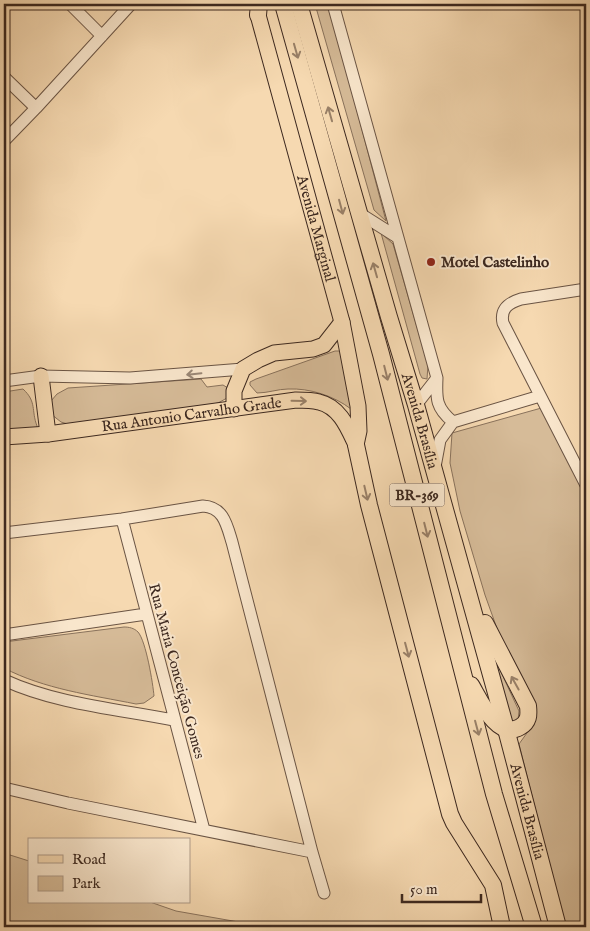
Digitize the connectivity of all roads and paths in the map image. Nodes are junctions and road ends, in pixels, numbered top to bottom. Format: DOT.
graph roads {
  1 [pos="70,4"];
  2 [pos="131,4"];
  3 [pos="283,4"];
  4 [pos="299,4"];
  5 [pos="333,4"];
  6 [pos="258,10"];
  7 [pos="102,36"];
  8 [pos="4,77"];
  9 [pos="36,108"];
  10 [pos="4,141"];
  11 [pos="359,213"];
  12 [pos="397,237"];
  13 [pos="586,289"];
  14 [pos="342,322"];
  15 [pos="243,369"];
  16 [pos="41,376"];
  17 [pos="437,378"];
  18 [pos="4,381"];
  19 [pos="540,396"];
  20 [pos="416,405"];
  21 [pos="234,409"];
  22 [pos="453,422"];
  23 [pos="48,434"];
  24 [pos="4,437"];
  25 [pos="356,445"];
  26 [pos="434,472"];
  27 [pos="586,485"];
  28 [pos="122,519"];
  29 [pos="4,533"];
  30 [pos="460,561"];
  31 [pos="146,614"];
  32 [pos="4,635"];
  33 [pos="459,664"];
  34 [pos="4,680"];
  35 [pos="174,720"];
  36 [pos="506,729"];
  37 [pos="4,788"];
  38 [pos="204,830"];
  39 [pos="312,852"];
  40 [pos="324,893"];
  41 [pos="502,927"];
  42 [pos="534,927"];
  43 [pos="558,927"];
  1 -- 7 [label="street"];
  2 -- 7 [label="street"];
  3 -- 33 [label="highway, Avenida Brasília / BR-369, one-way"];
  11 -- 4 [label="highway, Avenida Brasília / BR-369, one-way"];
  5 -- 12 [label="street"];
  6 -- 14 [label="main road, Avenida Marginal"];
  7 -- 9 [label="street"];
  8 -- 9 [label="street"];
  9 -- 10 [label="street"];
  11 -- 12 [label="street"];
  20 -- 11 [label="highway, Avenida Brasília / BR-369, one-way"];
  12 -- 17 [label="street"];
  13 -- 19 [label="street"];
  14 -- 15 [label="main road"];
  14 -- 25 [label="main road, Avenida Marginal"];
  15 -- 16 [label="street, one-way"];
  15 -- 21 [label="main road"];
  16 -- 18 [label="street"];
  16 -- 23 [label="main road"];
  17 -- 20 [label="street"];
  17 -- 22 [label="street"];
  19 -- 22 [label="street"];
  19 -- 27 [label="street"];
  20 -- 26 [label="highway, Avenida Brasília / BR-369"];
  21 -- 23 [label="main road, Rua Antonio Carvalho Grade"];
  21 -- 25 [label="main road, Rua Antonio Carvalho Grade, one-way"];
  22 -- 26 [label="street"];
  23 -- 24 [label="main road, Rua Antonio Carvalho Grade"];
  25 -- 41 [label="highway, one-way"];
  26 -- 30 [label="highway, Avenida Brasília / BR-369"];
  28 -- 29 [label="street"];
  28 -- 31 [label="street, Rua Maria Conceição Gomes"];
  28 -- 39 [label="street"];
  30 -- 36 [label="highway, Avenida Brasília / BR-369"];
  36 -- 30 [label="highway, one-way"];
  31 -- 32 [label="street"];
  31 -- 35 [label="street, Rua Maria Conceição Gomes"];
  33 -- 36 [label="highway"];
  33 -- 42 [label="highway, Avenida Brasília / BR-369, one-way"];
  34 -- 35 [label="street"];
  35 -- 38 [label="street, Rua Maria Conceição Gomes"];
  36 -- 43 [label="highway, Avenida Brasília / BR-369"];
  37 -- 38 [label="street"];
  38 -- 39 [label="street"];
  39 -- 40 [label="street"];
}
